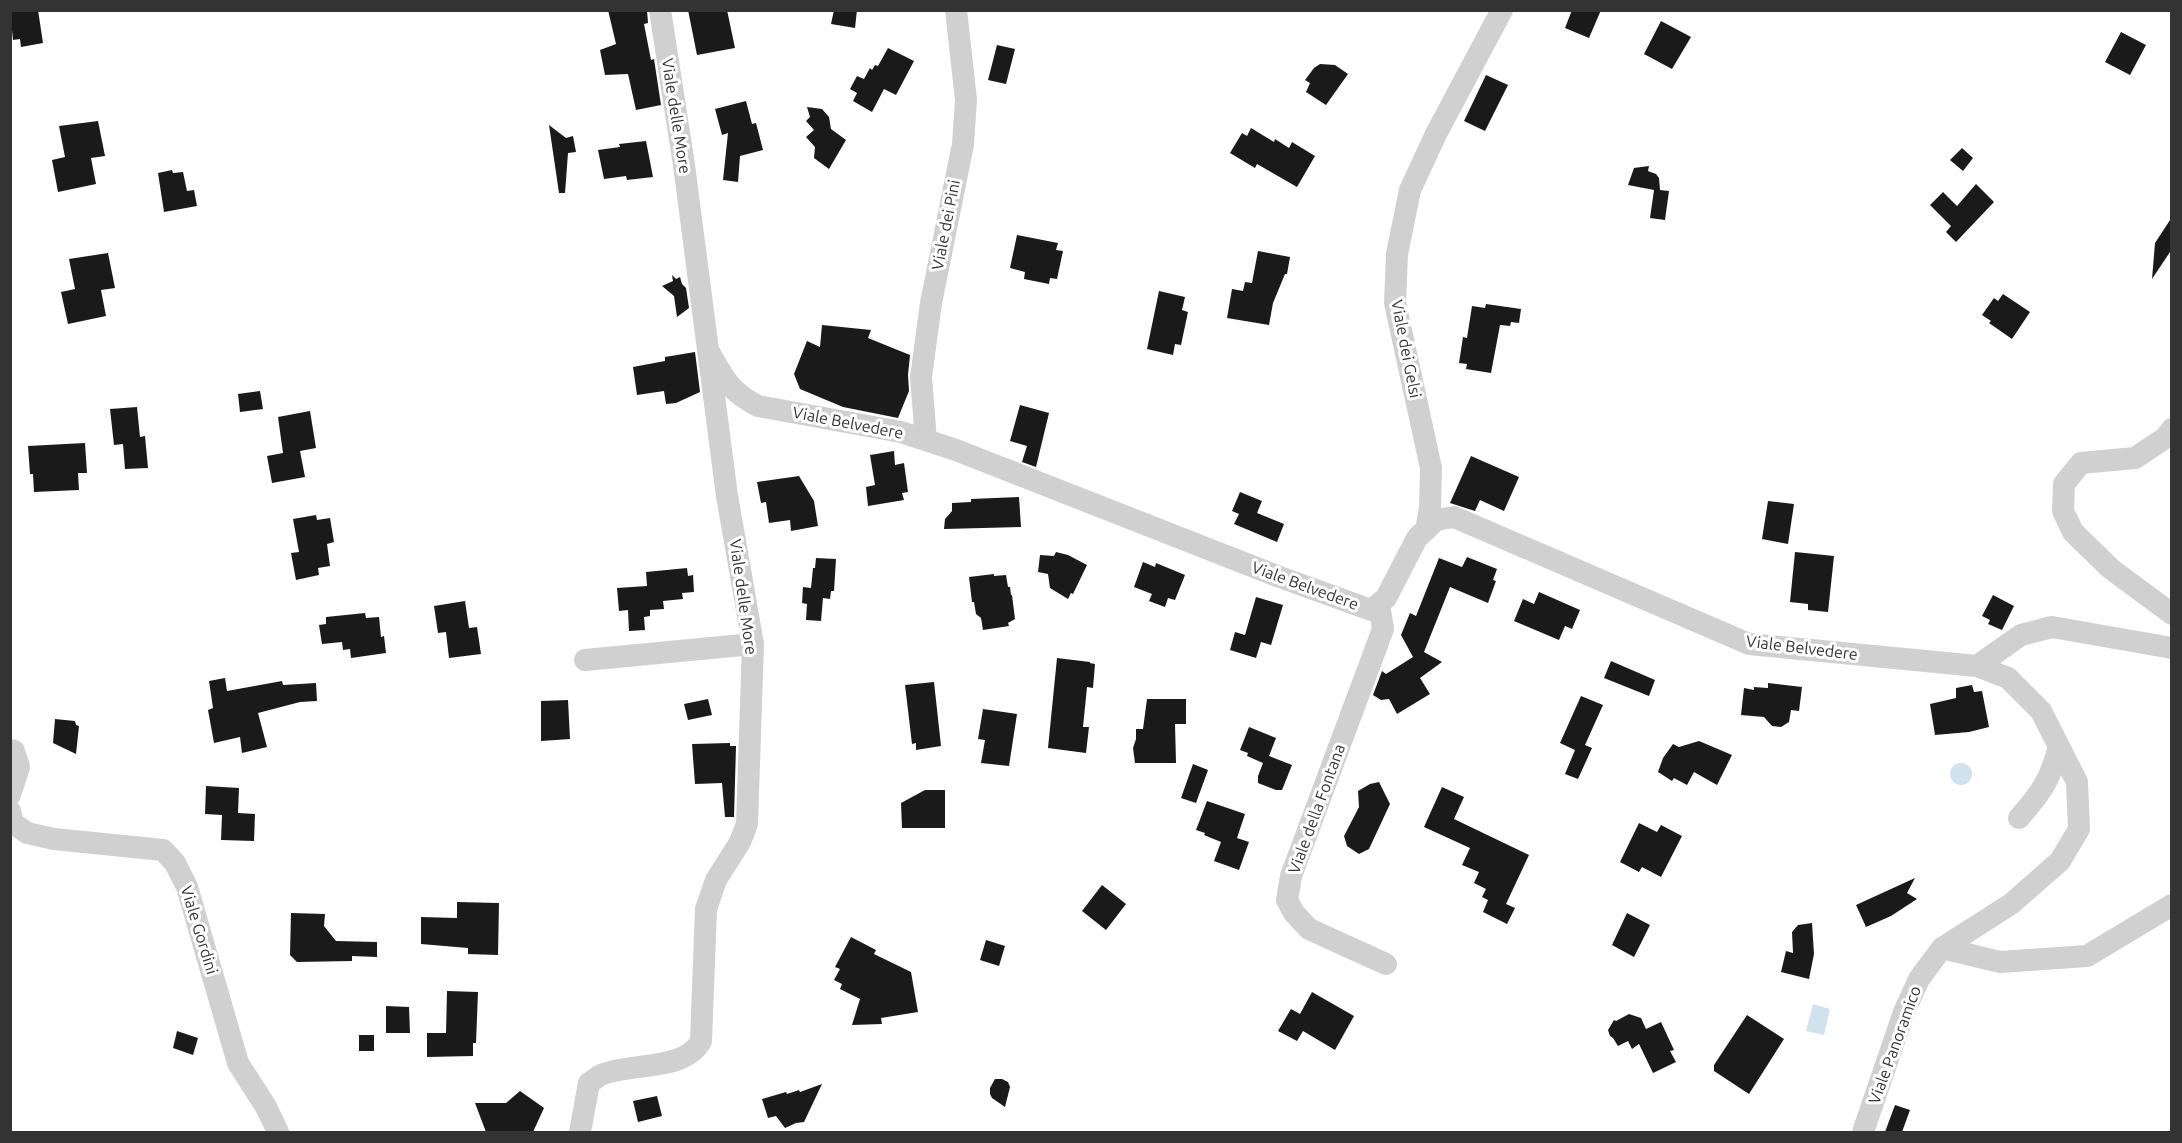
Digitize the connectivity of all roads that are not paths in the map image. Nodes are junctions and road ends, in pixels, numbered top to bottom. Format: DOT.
graph roads {
  1 [pos="660,10"];
  2 [pos="956,10"];
  3 [pos="1502,10"];
  4 [pos="708,350"];
  5 [pos="2172,429"];
  6 [pos="926,440"];
  7 [pos="1426,530"];
  8 [pos="1379,604"];
  9 [pos="2172,614"];
  10 [pos="753,644"];
  11 [pos="2172,648"];
  12 [pos="585,660"];
  13 [pos="1977,666"];
  14 [pos="2059,746"];
  15 [pos="10,750"];
  16 [pos="10,795"];
  17 [pos="10,811"];
  18 [pos="2019,818"];
  19 [pos="2172,905"];
  20 [pos="1942,948"];
  21 [pos="1386,964"];
  22 [pos="278,1132"];
  23 [pos="580,1132"];
  24 [pos="1863,1132"];
  1 -- 4 [label="street, Viale delle More"];
  2 -- 6 [label="street, Viale dei Pini"];
  3 -- 7 [label="street, Viale dei Gelsi"];
  4 -- 6 [label="street, Viale Belvedere"];
  4 -- 10 [label="street, Viale delle More"];
  5 -- 9 [label="street"];
  6 -- 8 [label="street, Viale Belvedere"];
  7 -- 8 [label="street, Viale Belvedere"];
  7 -- 13 [label="street, Viale Belvedere"];
  8 -- 21 [label="street, Viale della Fontana"];
  10 -- 12 [label="street"];
  10 -- 23 [label="street, Viale delle More"];
  11 -- 13 [label="street"];
  13 -- 14 [label="street, Viale Belvedere"];
  14 -- 18 [label="street"];
  14 -- 20 [label="street, Viale Panoramico"];
  15 -- 16 [label="street"];
  17 -- 22 [label="street, Viale Gordini"];
  19 -- 20 [label="street"];
  20 -- 24 [label="street, Viale Panoramico"];
}
